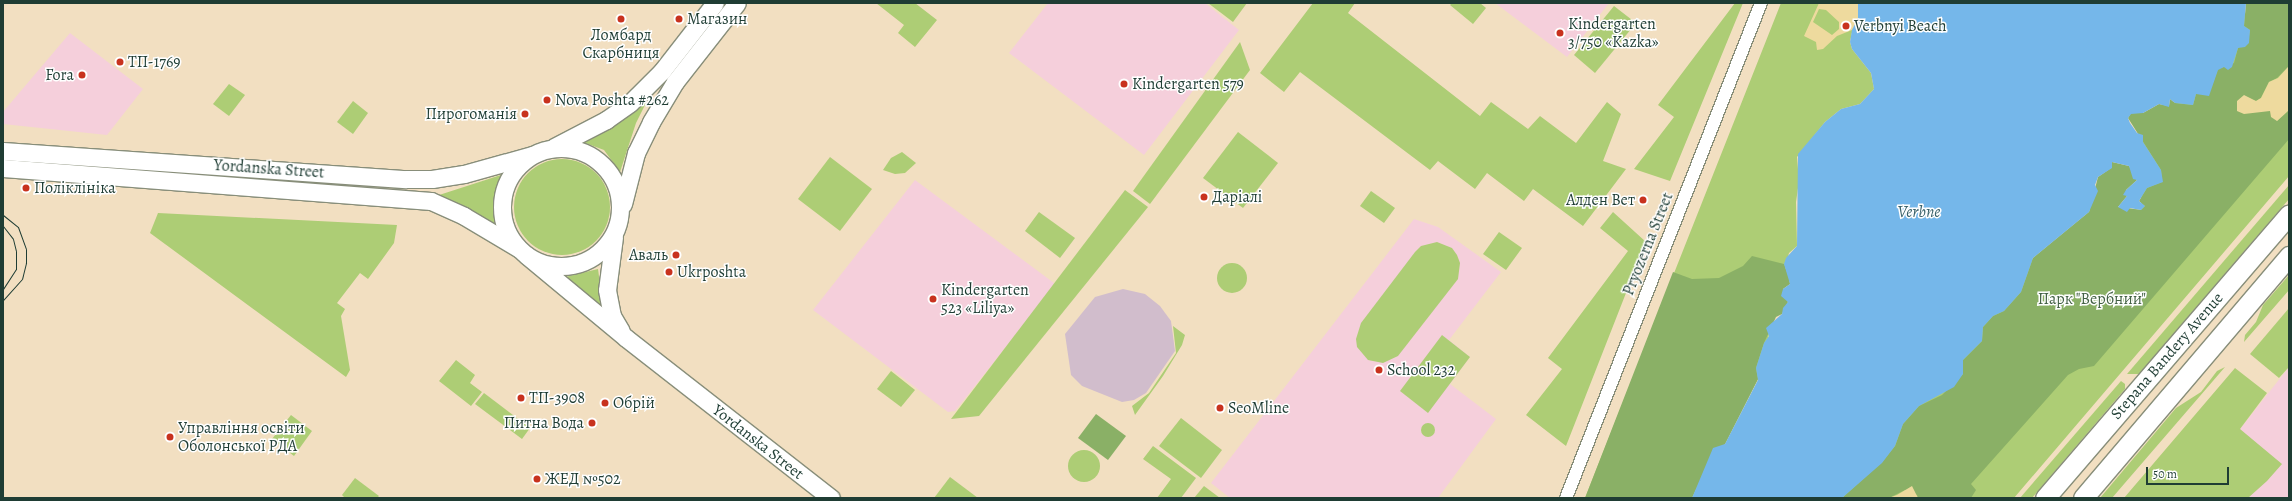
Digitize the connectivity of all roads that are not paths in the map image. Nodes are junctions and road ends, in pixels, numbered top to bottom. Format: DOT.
graph roads {
  1 [pos="715,3"];
  2 [pos="736,3"];
  3 [pos="1761,3"];
  4 [pos="552,148"];
  5 [pos="3,151"];
  6 [pos="532,155"];
  7 [pos="3,168"];
  8 [pos="620,214"];
  9 [pos="2289,214"];
  10 [pos="614,234"];
  11 [pos="522,251"];
  12 [pos="2289,256"];
  13 [pos="626,338"];
  14 [pos="831,498"];
  15 [pos="1566,498"];
  16 [pos="2045,498"];
  17 [pos="2083,498"];
  1 -- 4 [label="main road"];
  2 -- 8 [label="main road"];
  3 -- 15 [label="street, Pryozerna Street"];
  4 -- 6 [label="main road"];
  4 -- 8 [label="main road"];
  5 -- 6 [label="main road, Yordanska Street"];
  6 -- 11 [label="main road"];
  7 -- 11 [label="main road, Yordanska Street"];
  8 -- 10 [label="main road"];
  9 -- 16 [label="main road, Stepana Bandery Avenue"];
  10 -- 11 [label="main road"];
  10 -- 13 [label="main road"];
  11 -- 13 [label="main road, Yordanska Street"];
  12 -- 17 [label="main road, Stepana Bandery Avenue"];
  13 -- 14 [label="main road, Yordanska Street"];
}
